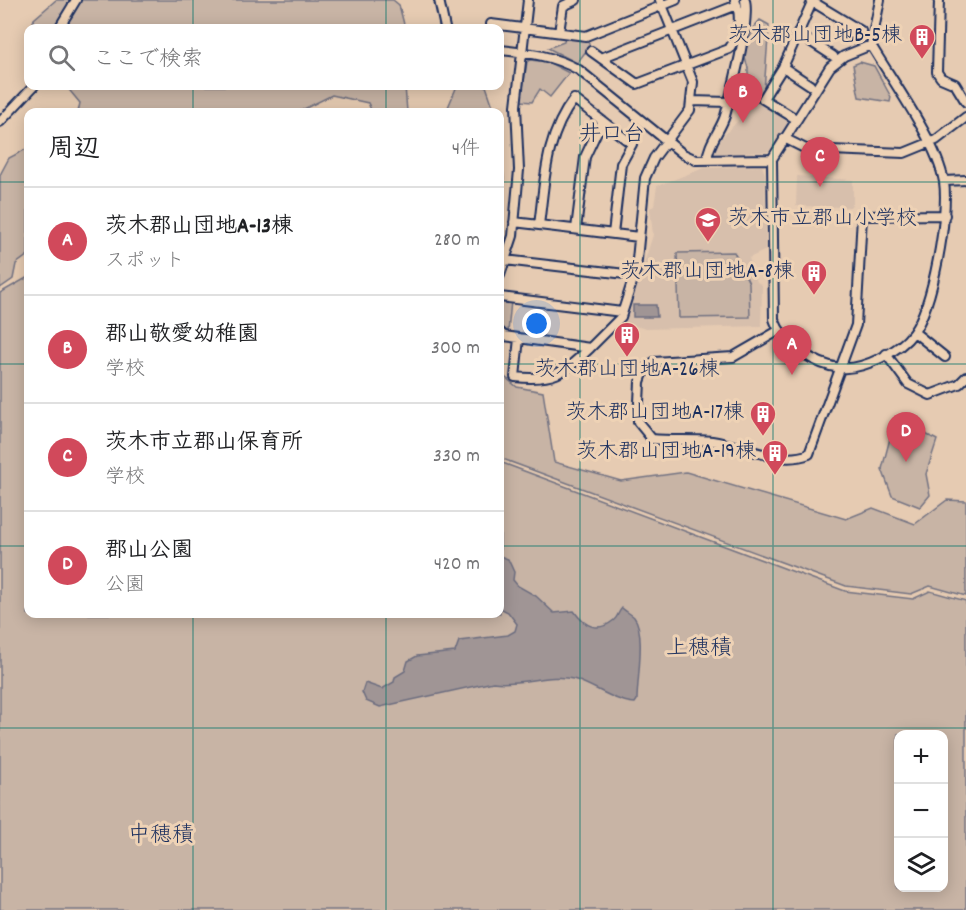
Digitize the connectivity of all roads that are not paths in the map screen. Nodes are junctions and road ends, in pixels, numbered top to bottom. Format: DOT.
graph roads {
  1 [pos="76,0"];
  2 [pos="439,0"];
  3 [pos="528,0"];
  4 [pos="576,0"];
  5 [pos="676,0"];
  6 [pos="880,0"];
  7 [pos="939,0"];
  8 [pos="813,1"];
  9 [pos="739,2"];
  10 [pos="661,3"];
  11 [pos="61,24"];
  12 [pos="444,24"];
  13 [pos="504,26"];
  14 [pos="525,28"];
  15 [pos="673,31"];
  16 [pos="861,31"];
  17 [pos="559,32"];
  18 [pos="799,34"];
  19 [pos="871,45"];
  20 [pos="504,50"];
  21 [pos="591,51"];
  22 [pos="522,52"];
  23 [pos="833,56"];
  24 [pos="601,58"];
  25 [pos="686,65"];
  26 [pos="783,67"];
  27 [pos="810,85"];
  28 [pos="30,90"];
  29 [pos="692,101"];
  30 [pos="728,102"];
  31 [pos="966,102"];
  32 [pos="966,117"];
  33 [pos="796,119"];
  34 [pos="602,121"];
  35 [pos="0,122"];
  36 [pos="784,138"];
  37 [pos="668,141"];
  38 [pos="929,143"];
  39 [pos="772,159"];
  40 [pos="707,160"];
  41 [pos="966,180"];
  42 [pos="944,181"];
  43 [pos="945,215"];
  44 [pos="514,222"];
  45 [pos="540,225"];
  46 [pos="576,229"];
  47 [pos="613,234"];
  48 [pos="639,237"];
  49 [pos="504,260"];
  50 [pos="634,275"];
  51 [pos="504,297"];
  52 [pos="622,312"];
  53 [pos="778,331"];
  54 [pos="914,332"];
  55 [pos="504,336"];
  56 [pos="519,338"];
  57 [pos="590,348"];
  58 [pos="886,354"];
  59 [pos="945,357"];
  60 [pos="841,368"];
  61 [pos="966,377"];
  1 -- 11 [label="street"];
  2 -- 12 [label="street"];
  3 -- 14 [label="street"];
  4 -- 17 [label="street"];
  5 -- 10 [label="street"];
  6 -- 19 [label="street"];
  7 -- 31 [label="street"];
  8 -- 16 [label="street"];
  8 -- 18 [label="street"];
  9 -- 15 [label="street"];
  9 -- 25 [label="street"];
  9 -- 30 [label="street"];
  10 -- 15 [label="street"];
  10 -- 17 [label="street"];
  13 -- 14 [label="street"];
  14 -- 17 [label="street"];
  14 -- 22 [label="street"];
  15 -- 24 [label="street"];
  15 -- 25 [label="street"];
  18 -- 23 [label="street"];
  18 -- 26 [label="street"];
  19 -- 33 [label="street"];
  19 -- 38 [label="street"];
  20 -- 22 [label="street"];
  21 -- 24 [label="street"];
  22 -- 37 [label="street"];
  22 -- 44 [label="street"];
  24 -- 25 [label="street"];
  25 -- 29 [label="street"];
  26 -- 27 [label="street"];
  26 -- 33 [label="street"];
  28 -- 35 [label="street"];
  29 -- 30 [label="street"];
  29 -- 37 [label="street"];
  30 -- 40 [label="street"];
  32 -- 38 [label="street"];
  33 -- 36 [label="street"];
  34 -- 45 [label="street"];
  34 -- 46 [label="street"];
  34 -- 47 [label="street"];
  36 -- 38 [label="street"];
  36 -- 39 [label="street"];
  37 -- 40 [label="street"];
  37 -- 48 [label="street"];
  38 -- 42 [label="street"];
  39 -- 40 [label="street"];
  39 -- 53 [label="street"];
  41 -- 42 [label="street"];
  42 -- 43 [label="street"];
  43 -- 54 [label="street"];
  43 -- 60 [label="street"];
  44 -- 45 [label="street"];
  44 -- 49 [label="street"];
  45 -- 46 [label="street"];
  46 -- 47 [label="street"];
  47 -- 48 [label="street"];
  48 -- 50 [label="street"];
  49 -- 50 [label="street"];
  50 -- 52 [label="street"];
  51 -- 52 [label="street"];
  52 -- 57 [label="street"];
  53 -- 60 [label="street"];
  53 -- 60 [label="street"];
  54 -- 58 [label="street"];
  54 -- 59 [label="street"];
  55 -- 56 [label="street"];
  56 -- 57 [label="street"];
  56 -- 57 [label="street"];
  58 -- 60 [label="street"];
  58 -- 61 [label="street"];
}
